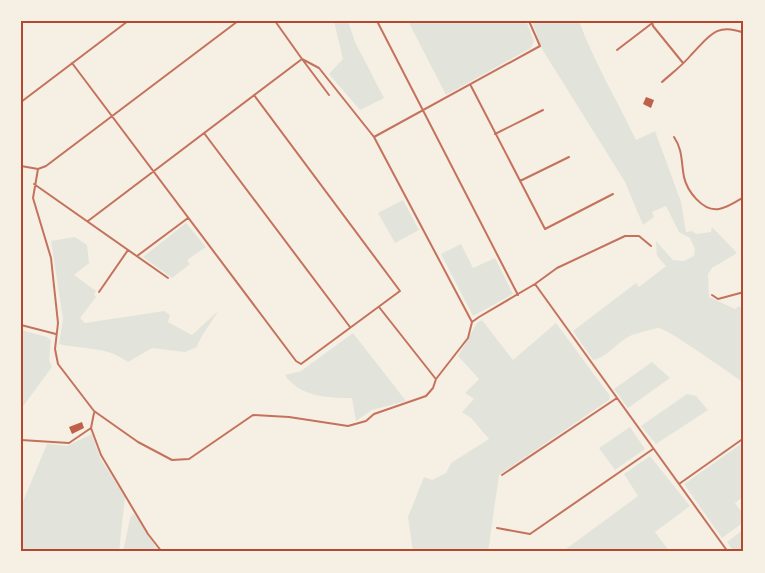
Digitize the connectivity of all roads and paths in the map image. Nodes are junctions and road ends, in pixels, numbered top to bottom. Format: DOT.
graph roads {
  1 [pos="128,21"];
  2 [pos="238,21"];
  3 [pos="275,21"];
  4 [pos="377,21"];
  5 [pos="529,21"];
  6 [pos="652,22"];
  7 [pos="744,32"];
  8 [pos="617,50"];
  9 [pos="302,59"];
  10 [pos="72,63"];
  11 [pos="683,63"];
  12 [pos="662,82"];
  13 [pos="471,86"];
  14 [pos="329,94"];
  15 [pos="254,95"];
  16 [pos="21,102"];
  17 [pos="543,110"];
  18 [pos="424,111"];
  19 [pos="112,116"];
  20 [pos="204,133"];
  21 [pos="495,134"];
  22 [pos="374,137"];
  23 [pos="674,137"];
  24 [pos="569,157"];
  25 [pos="21,166"];
  26 [pos="38,169"];
  27 [pos="154,171"];
  28 [pos="520,181"];
  29 [pos="34,183"];
  30 [pos="613,194"];
  31 [pos="744,197"];
  32 [pos="189,217"];
  33 [pos="87,221"];
  34 [pos="651,246"];
  35 [pos="128,250"];
  36 [pos="137,256"];
  37 [pos="168,278"];
  38 [pos="535,284"];
  39 [pos="99,292"];
  40 [pos="744,292"];
  41 [pos="518,295"];
  42 [pos="712,295"];
  43 [pos="380,307"];
  44 [pos="472,322"];
  45 [pos="21,325"];
  46 [pos="351,328"];
  47 [pos="56,334"];
  48 [pos="436,379"];
  49 [pos="617,398"];
  50 [pos="94,411"];
  51 [pos="91,428"];
  52 [pos="744,438"];
  53 [pos="21,440"];
  54 [pos="654,449"];
  55 [pos="502,476"];
  56 [pos="679,484"];
  57 [pos="497,528"];
  58 [pos="162,552"];
  59 [pos="728,552"];
  1 -- 10 [label="street"];
  2 -- 19 [label="street"];
  3 -- 9 [label="street"];
  4 -- 18 [label="street"];
  5 -- 13 [label="street"];
  6 -- 8 [label="street"];
  6 -- 11 [label="street"];
  7 -- 11 [label="street"];
  9 -- 14 [label="street"];
  9 -- 15 [label="street"];
  9 -- 22 [label="street"];
  10 -- 16 [label="street"];
  10 -- 19 [label="street"];
  11 -- 12 [label="street"];
  13 -- 18 [label="street"];
  13 -- 21 [label="street"];
  15 -- 20 [label="street"];
  15 -- 43 [label="street"];
  17 -- 21 [label="street"];
  18 -- 22 [label="street"];
  18 -- 41 [label="street"];
  19 -- 26 [label="street"];
  19 -- 27 [label="street"];
  20 -- 27 [label="street"];
  20 -- 46 [label="street"];
  21 -- 28 [label="street"];
  22 -- 44 [label="street"];
  23 -- 31 [label="street"];
  24 -- 28 [label="street"];
  25 -- 26 [label="street"];
  26 -- 29 [label="street"];
  27 -- 32 [label="street"];
  27 -- 33 [label="street"];
  28 -- 30 [label="street"];
  29 -- 33 [label="street"];
  29 -- 47 [label="street"];
  32 -- 36 [label="street"];
  32 -- 46 [label="street"];
  33 -- 35 [label="street"];
  34 -- 38 [label="street"];
  35 -- 36 [label="street"];
  35 -- 39 [label="street"];
  36 -- 37 [label="street"];
  38 -- 41 [label="street"];
  38 -- 49 [label="street"];
  40 -- 42 [label="street"];
  41 -- 44 [label="street"];
  43 -- 46 [label="street"];
  43 -- 48 [label="street"];
  44 -- 48 [label="street"];
  45 -- 47 [label="street"];
  47 -- 50 [label="street"];
  48 -- 50 [label="street"];
  49 -- 54 [label="street"];
  49 -- 55 [label="street"];
  50 -- 51 [label="street"];
  51 -- 53 [label="street"];
  51 -- 58 [label="street"];
  52 -- 56 [label="street"];
  54 -- 56 [label="street"];
  54 -- 57 [label="street"];
  56 -- 59 [label="street"];
}
